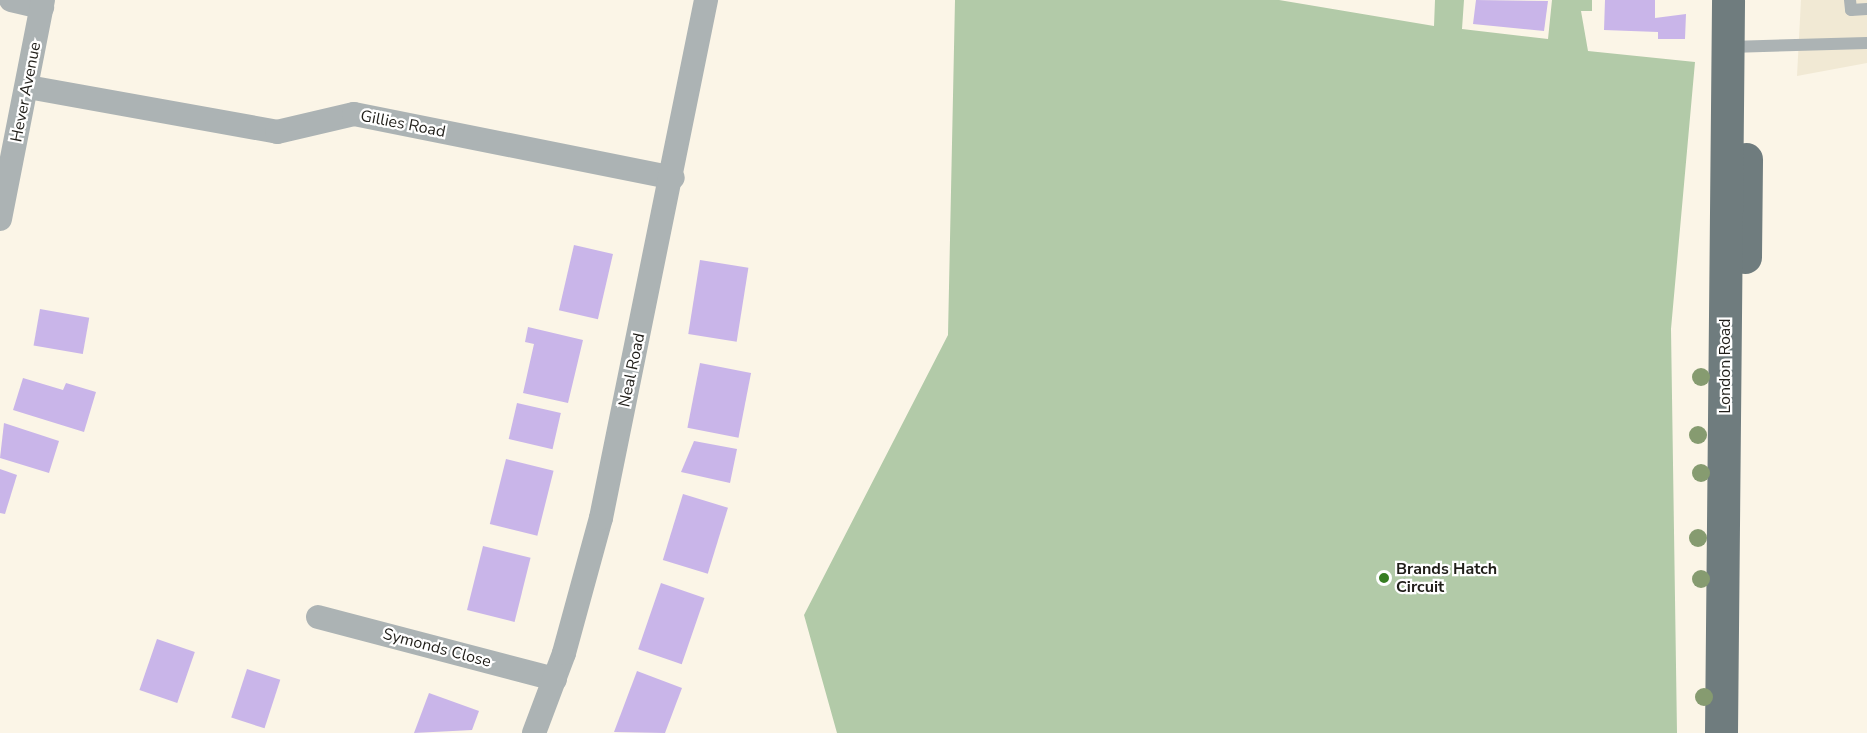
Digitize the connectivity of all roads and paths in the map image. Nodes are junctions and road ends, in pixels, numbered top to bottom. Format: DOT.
graph roads {
  1 [pos="11,0"];
  2 [pos="706,0"];
  3 [pos="1728,0"];
  4 [pos="1744,0"];
  5 [pos="1850,0"];
  6 [pos="43,4"];
  7 [pos="1867,9"];
  8 [pos="1867,43"];
  9 [pos="1735,47"];
  10 [pos="28,87"];
  11 [pos="673,178"];
  12 [pos="0,219"];
  13 [pos="318,616"];
  14 [pos="555,679"];
  15 [pos="534,733"];
  16 [pos="1721,733"];
  17 [pos="1743,733"];
  1 -- 6 [label="street"];
  2 -- 11 [label="street, Neal Road"];
  3 -- 9 [label="main road, London Road"];
  4 -- 9 [label="main road, London Road"];
  5 -- 7 [label="lane"];
  6 -- 10 [label="street, Hever Avenue"];
  8 -- 9 [label="lane"];
  9 -- 16 [label="main road, London Road"];
  9 -- 17 [label="main road, London Road"];
  10 -- 11 [label="street, Gillies Road"];
  10 -- 12 [label="street, Hever Avenue"];
  11 -- 14 [label="street, Neal Road"];
  13 -- 14 [label="street, Symonds Close"];
  14 -- 15 [label="street, Neal Road"];
}
